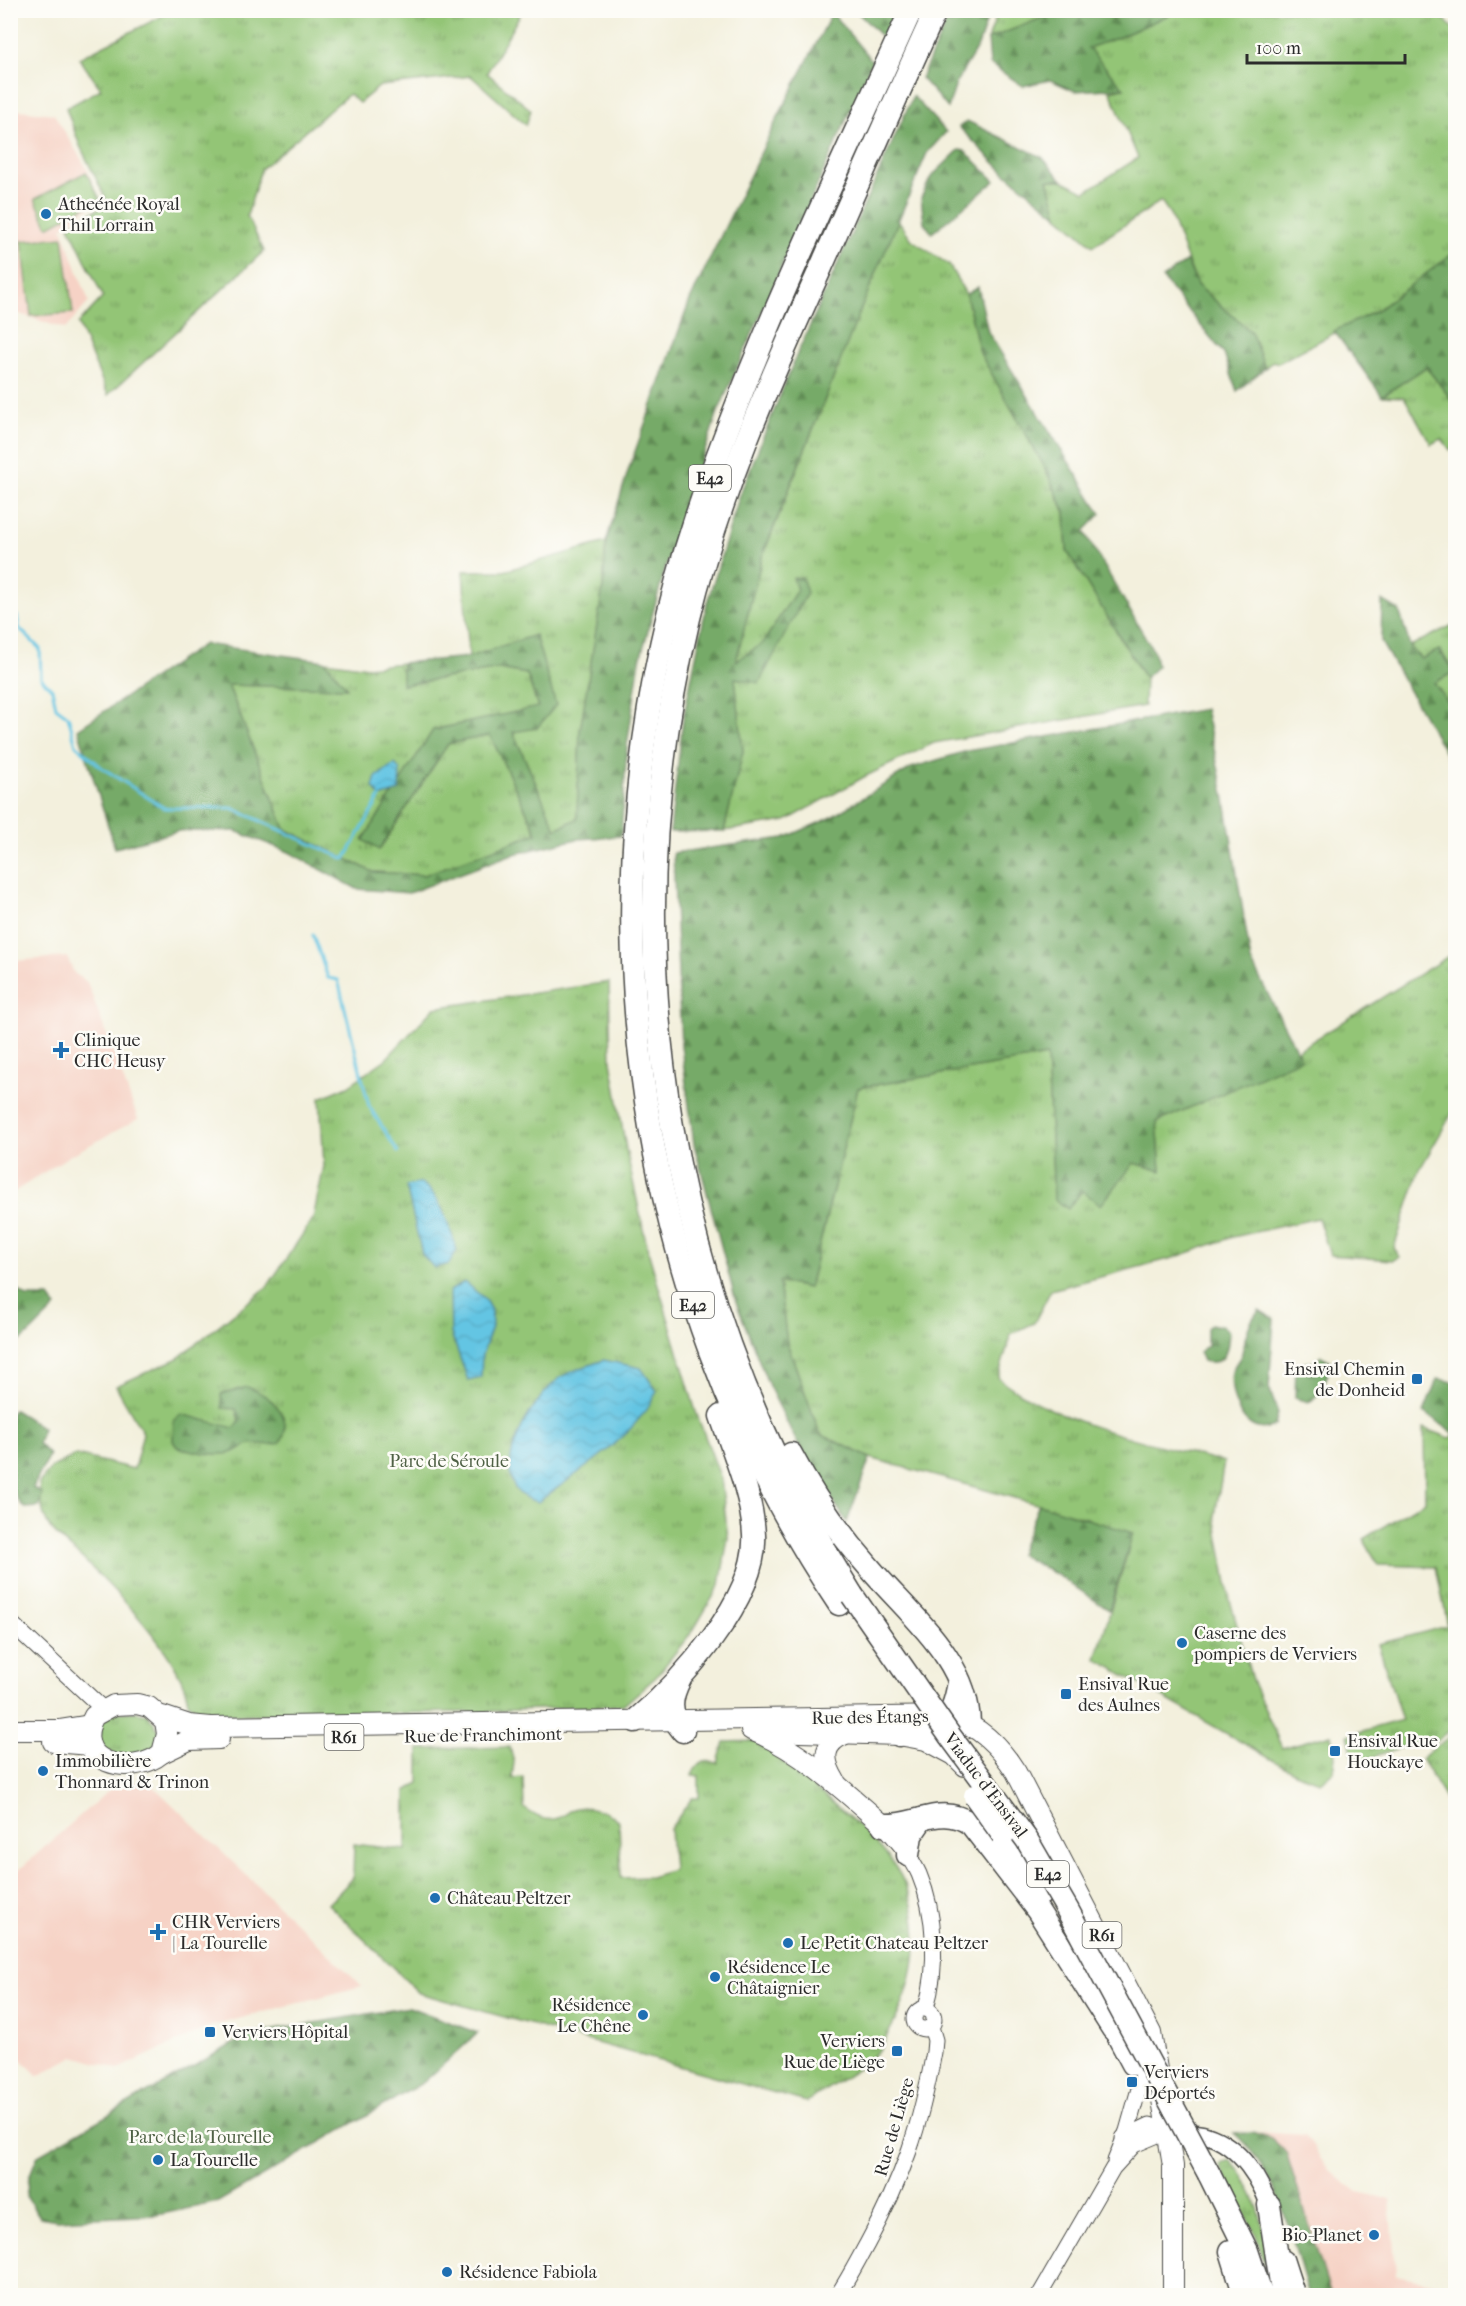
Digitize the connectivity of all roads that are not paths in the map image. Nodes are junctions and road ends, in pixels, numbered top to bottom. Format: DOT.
graph roads {
  1 [pos="911,10"];
  2 [pos="936,10"];
  3 [pos="655,853"];
  4 [pos="633,977"];
  5 [pos="846,1600"];
  6 [pos="10,1622"];
  7 [pos="683,1672"];
  8 [pos="103,1709"];
  9 [pos="162,1716"];
  10 [pos="828,1718"];
  11 [pos="793,1719"];
  12 [pos="959,1720"];
  13 [pos="635,1721"];
  14 [pos="90,1725"];
  15 [pos="679,1726"];
  16 [pos="10,1730"];
  17 [pos="751,1730"];
  18 [pos="808,1733"];
  19 [pos="844,1734"];
  20 [pos="899,1735"];
  21 [pos="10,1743"];
  22 [pos="90,1745"];
  23 [pos="162,1753"];
  24 [pos="816,1769"];
  25 [pos="840,1788"];
  26 [pos="922,1819"];
  27 [pos="883,1825"];
  28 [pos="908,1855"];
  29 [pos="1113,2028"];
  30 [pos="1146,2064"];
  31 [pos="1167,2131"];
  32 [pos="1123,2138"];
  33 [pos="1141,2142"];
  34 [pos="1172,2162"];
  35 [pos="1113,2168"];
  36 [pos="1203,2178"];
  37 [pos="1269,2205"];
  38 [pos="837,2295"];
  39 [pos="1039,2295"];
  40 [pos="1173,2295"];
  41 [pos="1245,2295"];
  42 [pos="1262,2295"];
  43 [pos="1282,2295"];
  44 [pos="1297,2295"];
  1 -- 4 [label="highway, E42"];
  2 -- 3 [label="highway, E42"];
  3 -- 5 [label="highway, E42"];
  3 -- 12 [label="highway"];
  4 -- 5 [label="highway, E42"];
  4 -- 7 [label="highway"];
  5 -- 29 [label="highway, Viaduc d’Ensival / E42, bridge"];
  5 -- 36 [label="highway, Viaduc d’Ensival / E42, bridge"];
  6 -- 8 [label="street"];
  7 -- 13 [label="highway"];
  7 -- 15 [label="highway"];
  8 -- 9 [label="main road, R61"];
  8 -- 14 [label="main road"];
  9 -- 13 [label="main road, Rue de Franchimont / R61"];
  9 -- 23 [label="main road"];
  10 -- 11 [label="main road, Rue des Étangs / R61"];
  10 -- 12 [label="main road, Rue des Étangs / R61"];
  10 -- 18 [label="main road"];
  11 -- 15 [label="main road, Rue de Franchimont / R61"];
  12 -- 20 [label="highway"];
  12 -- 31 [label="main road, R61"];
  13 -- 15 [label="main road, Rue de Franchimont / R61"];
  14 -- 16 [label="main road"];
  14 -- 22 [label="main road"];
  15 -- 17 [label="main road, Rue de Franchimont / R61"];
  15 -- 23 [label="main road, Rue de Franchimont / R61"];
  17 -- 18 [label="main road, Rue de Franchimont / R61"];
  17 -- 24 [label="main road"];
  18 -- 19 [label="main road, Rue des Étangs / R61"];
  18 -- 24 [label="main road"];
  19 -- 20 [label="main road, Rue des Étangs / R61"];
  19 -- 25 [label="main road"];
  20 -- 30 [label="main road, R61"];
  21 -- 22 [label="main road"];
  22 -- 23 [label="main road, R61"];
  24 -- 25 [label="main road"];
  25 -- 27 [label="main road"];
  26 -- 27 [label="highway"];
  26 -- 28 [label="highway"];
  26 -- 29 [label="highway"];
  27 -- 28 [label="street"];
  28 -- 38 [label="street, Rue de Liège"];
  29 -- 36 [label="highway, E42"];
  30 -- 31 [label="main road, R61"];
  30 -- 32 [label="street"];
  31 -- 32 [label="street"];
  31 -- 33 [label="street"];
  31 -- 34 [label="main road, R61"];
  31 -- 37 [label="main road"];
  32 -- 35 [label="street"];
  33 -- 34 [label="street"];
  33 -- 35 [label="street"];
  34 -- 40 [label="main road, R61"];
  35 -- 39 [label="street"];
  36 -- 41 [label="highway, E42"];
  36 -- 42 [label="highway, E42"];
  37 -- 43 [label="highway"];
  37 -- 44 [label="main road"];
}
